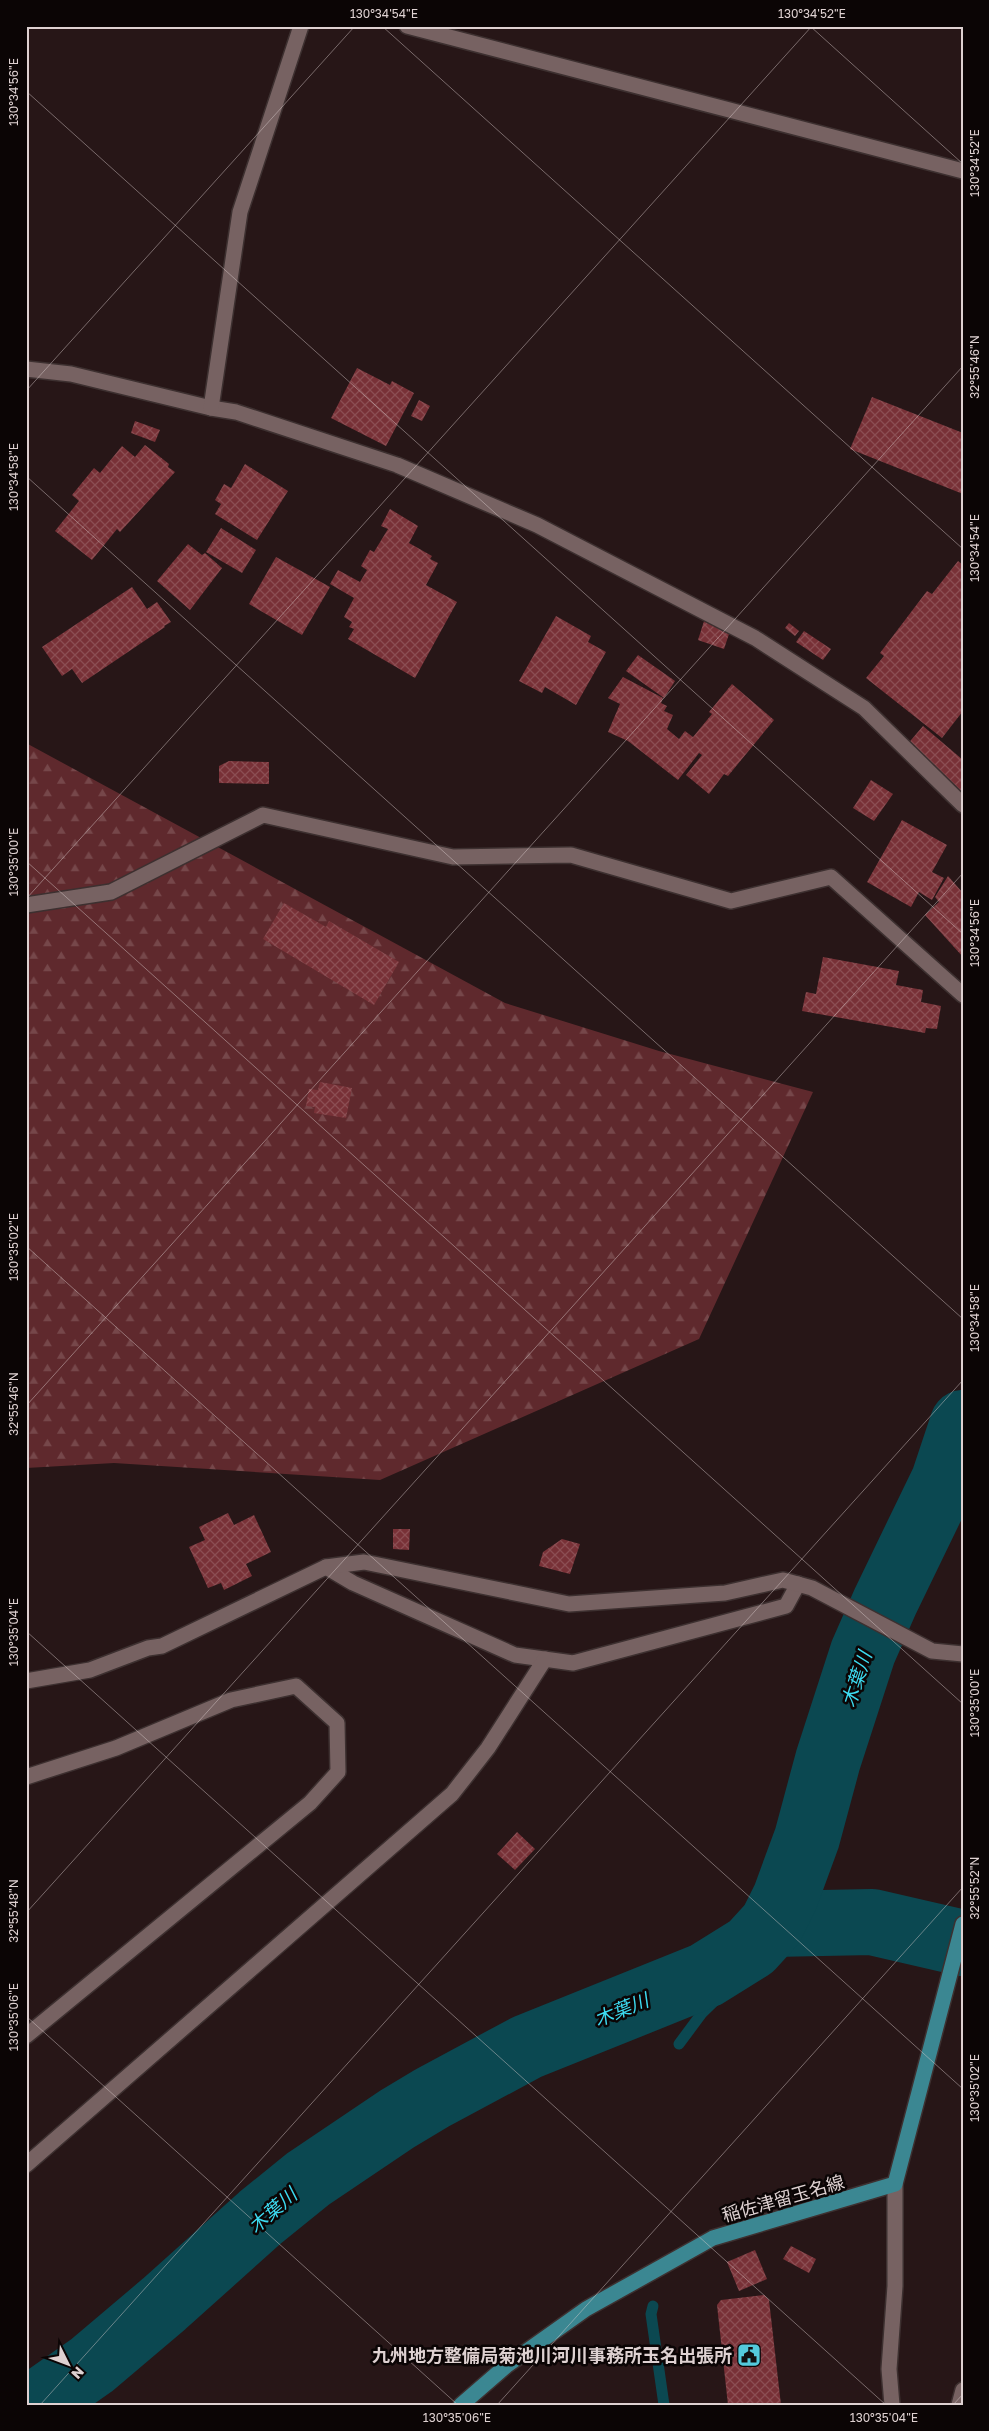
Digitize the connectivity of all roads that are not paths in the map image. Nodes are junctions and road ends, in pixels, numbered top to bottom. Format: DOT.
graph roads {
  1 [pos="301,26"];
  2 [pos="407,26"];
  3 [pos="963,171"];
  4 [pos="26,369"];
  5 [pos="211,408"];
  6 [pos="963,805"];
  7 [pos="26,905"];
  8 [pos="963,995"];
  9 [pos="326,1567"];
  10 [pos="805,1586"];
  11 [pos="963,1654"];
  12 [pos="546,1659"];
  13 [pos="26,1681"];
  14 [pos="26,1777"];
  15 [pos="963,1924"];
  16 [pos="26,2036"];
  17 [pos="26,2165"];
  18 [pos="895,2184"];
  19 [pos="963,2390"];
  20 [pos="462,2405"];
  21 [pos="892,2405"];
  22 [pos="958,2405"];
  1 -- 5 [label="street"];
  2 -- 3 [label="street"];
  4 -- 5 [label="street"];
  5 -- 6 [label="street"];
  7 -- 8 [label="street"];
  9 -- 10 [label="street"];
  9 -- 12 [label="street"];
  9 -- 13 [label="street"];
  10 -- 11 [label="street"];
  10 -- 12 [label="street"];
  12 -- 17 [label="street"];
  14 -- 16 [label="street"];
  15 -- 18 [label="main road"];
  18 -- 20 [label="main road, 稲佐津留玉名線"];
  18 -- 21 [label="street"];
  19 -- 22 [label="street"];
}
